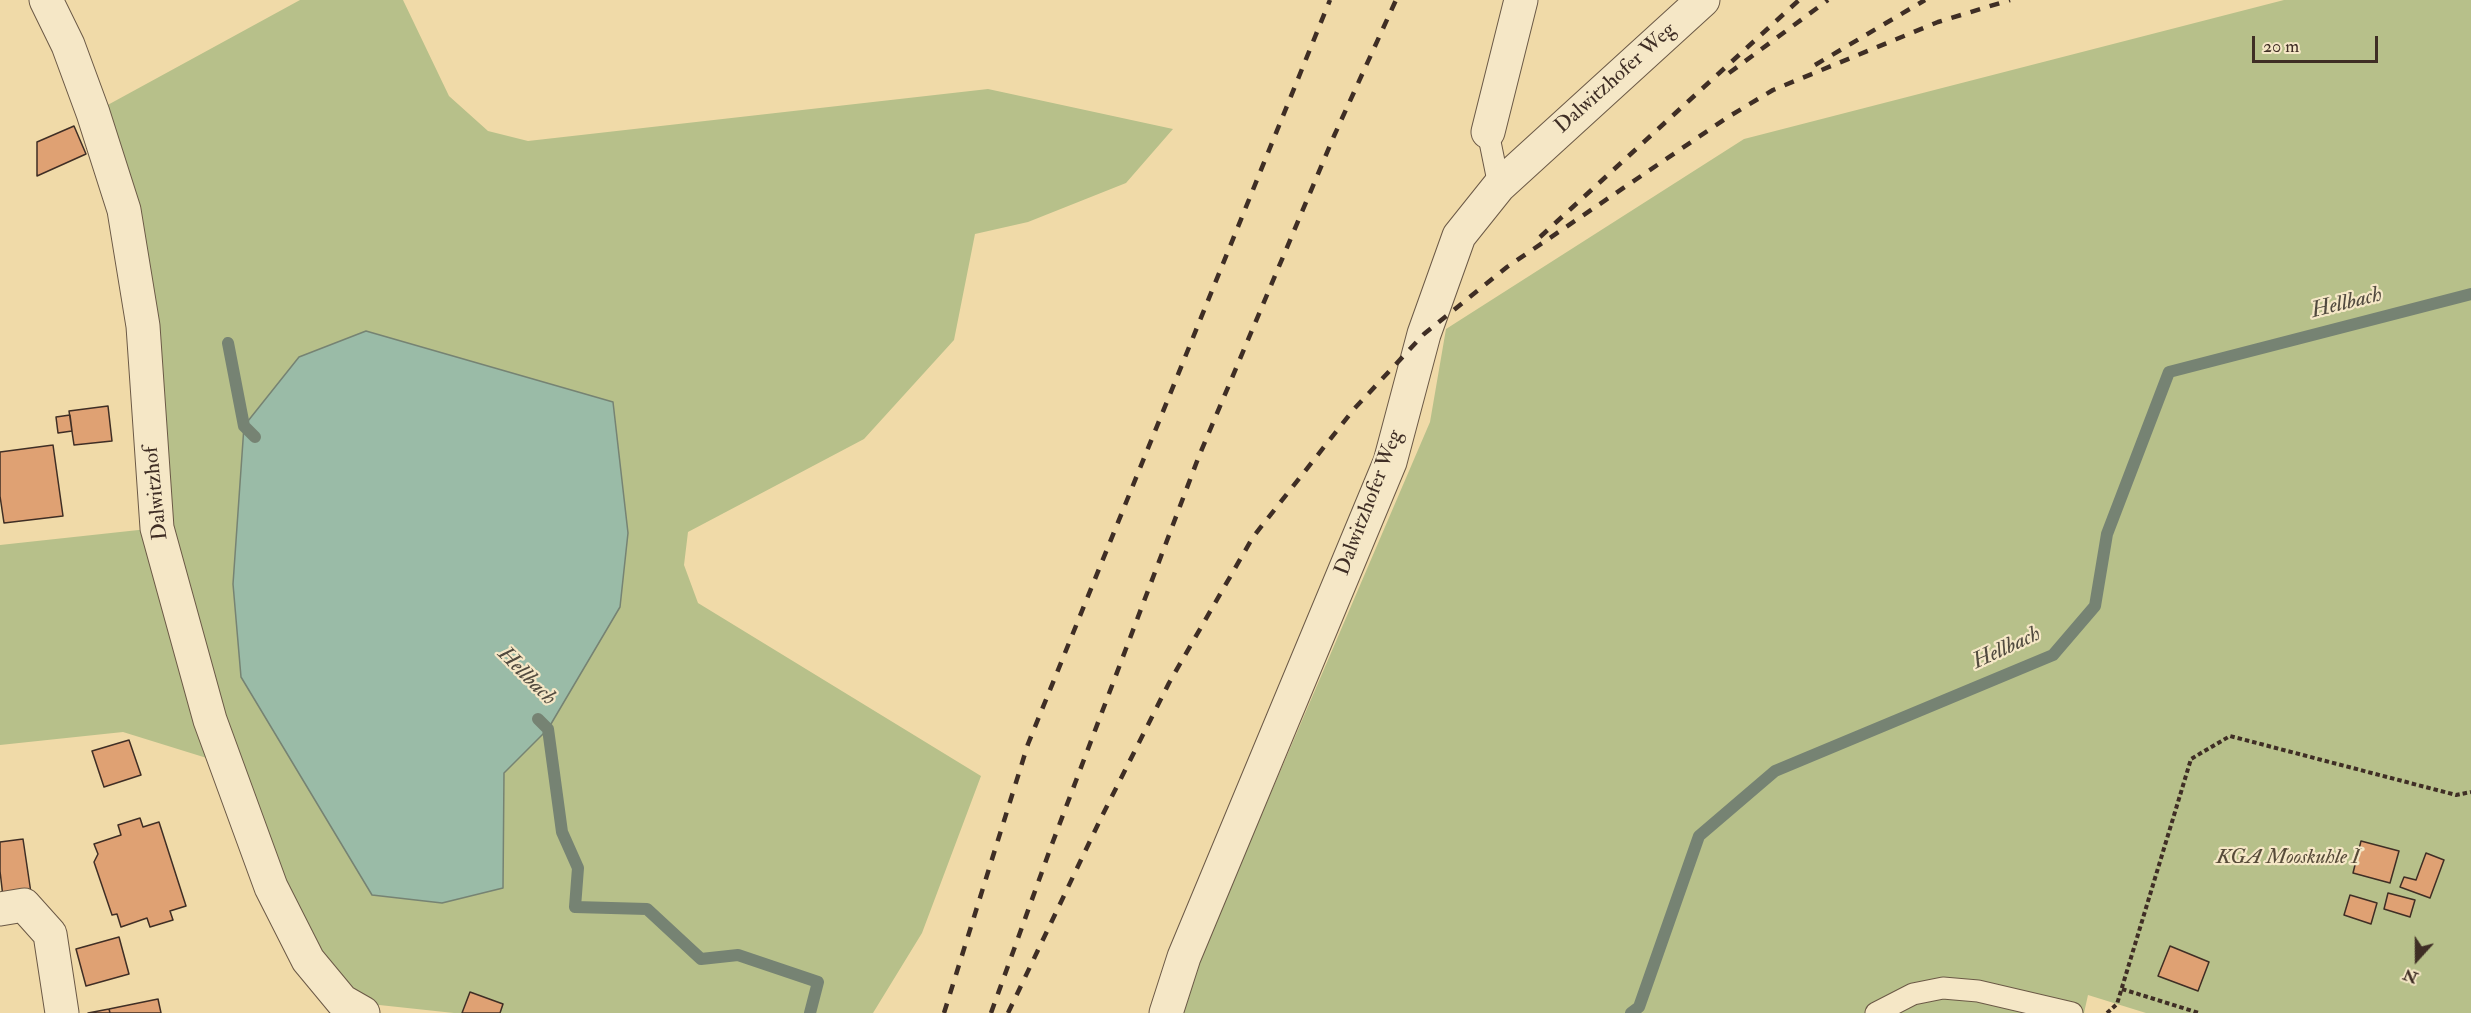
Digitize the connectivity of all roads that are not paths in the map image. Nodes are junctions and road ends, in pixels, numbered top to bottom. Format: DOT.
graph roads {
  1 [pos="46,0"];
  2 [pos="1521,0"];
  3 [pos="1703,0"];
  4 [pos="1488,132"];
  5 [pos="1499,186"];
  6 [pos="0,909"];
  7 [pos="343,1009"];
  8 [pos="62,1013"];
  9 [pos="1166,1013"];
  10 [pos="1876,1013"];
  11 [pos="2072,1013"];
  1 -- 7 [label="street, Dalwitzhof"];
  2 -- 4 [label="street"];
  3 -- 5 [label="street, Dalwitzhofer Weg"];
  4 -- 5 [label="lane"];
  5 -- 9 [label="street, Dalwitzhofer Weg"];
  6 -- 8 [label="street"];
  10 -- 11 [label="lane"];
}
